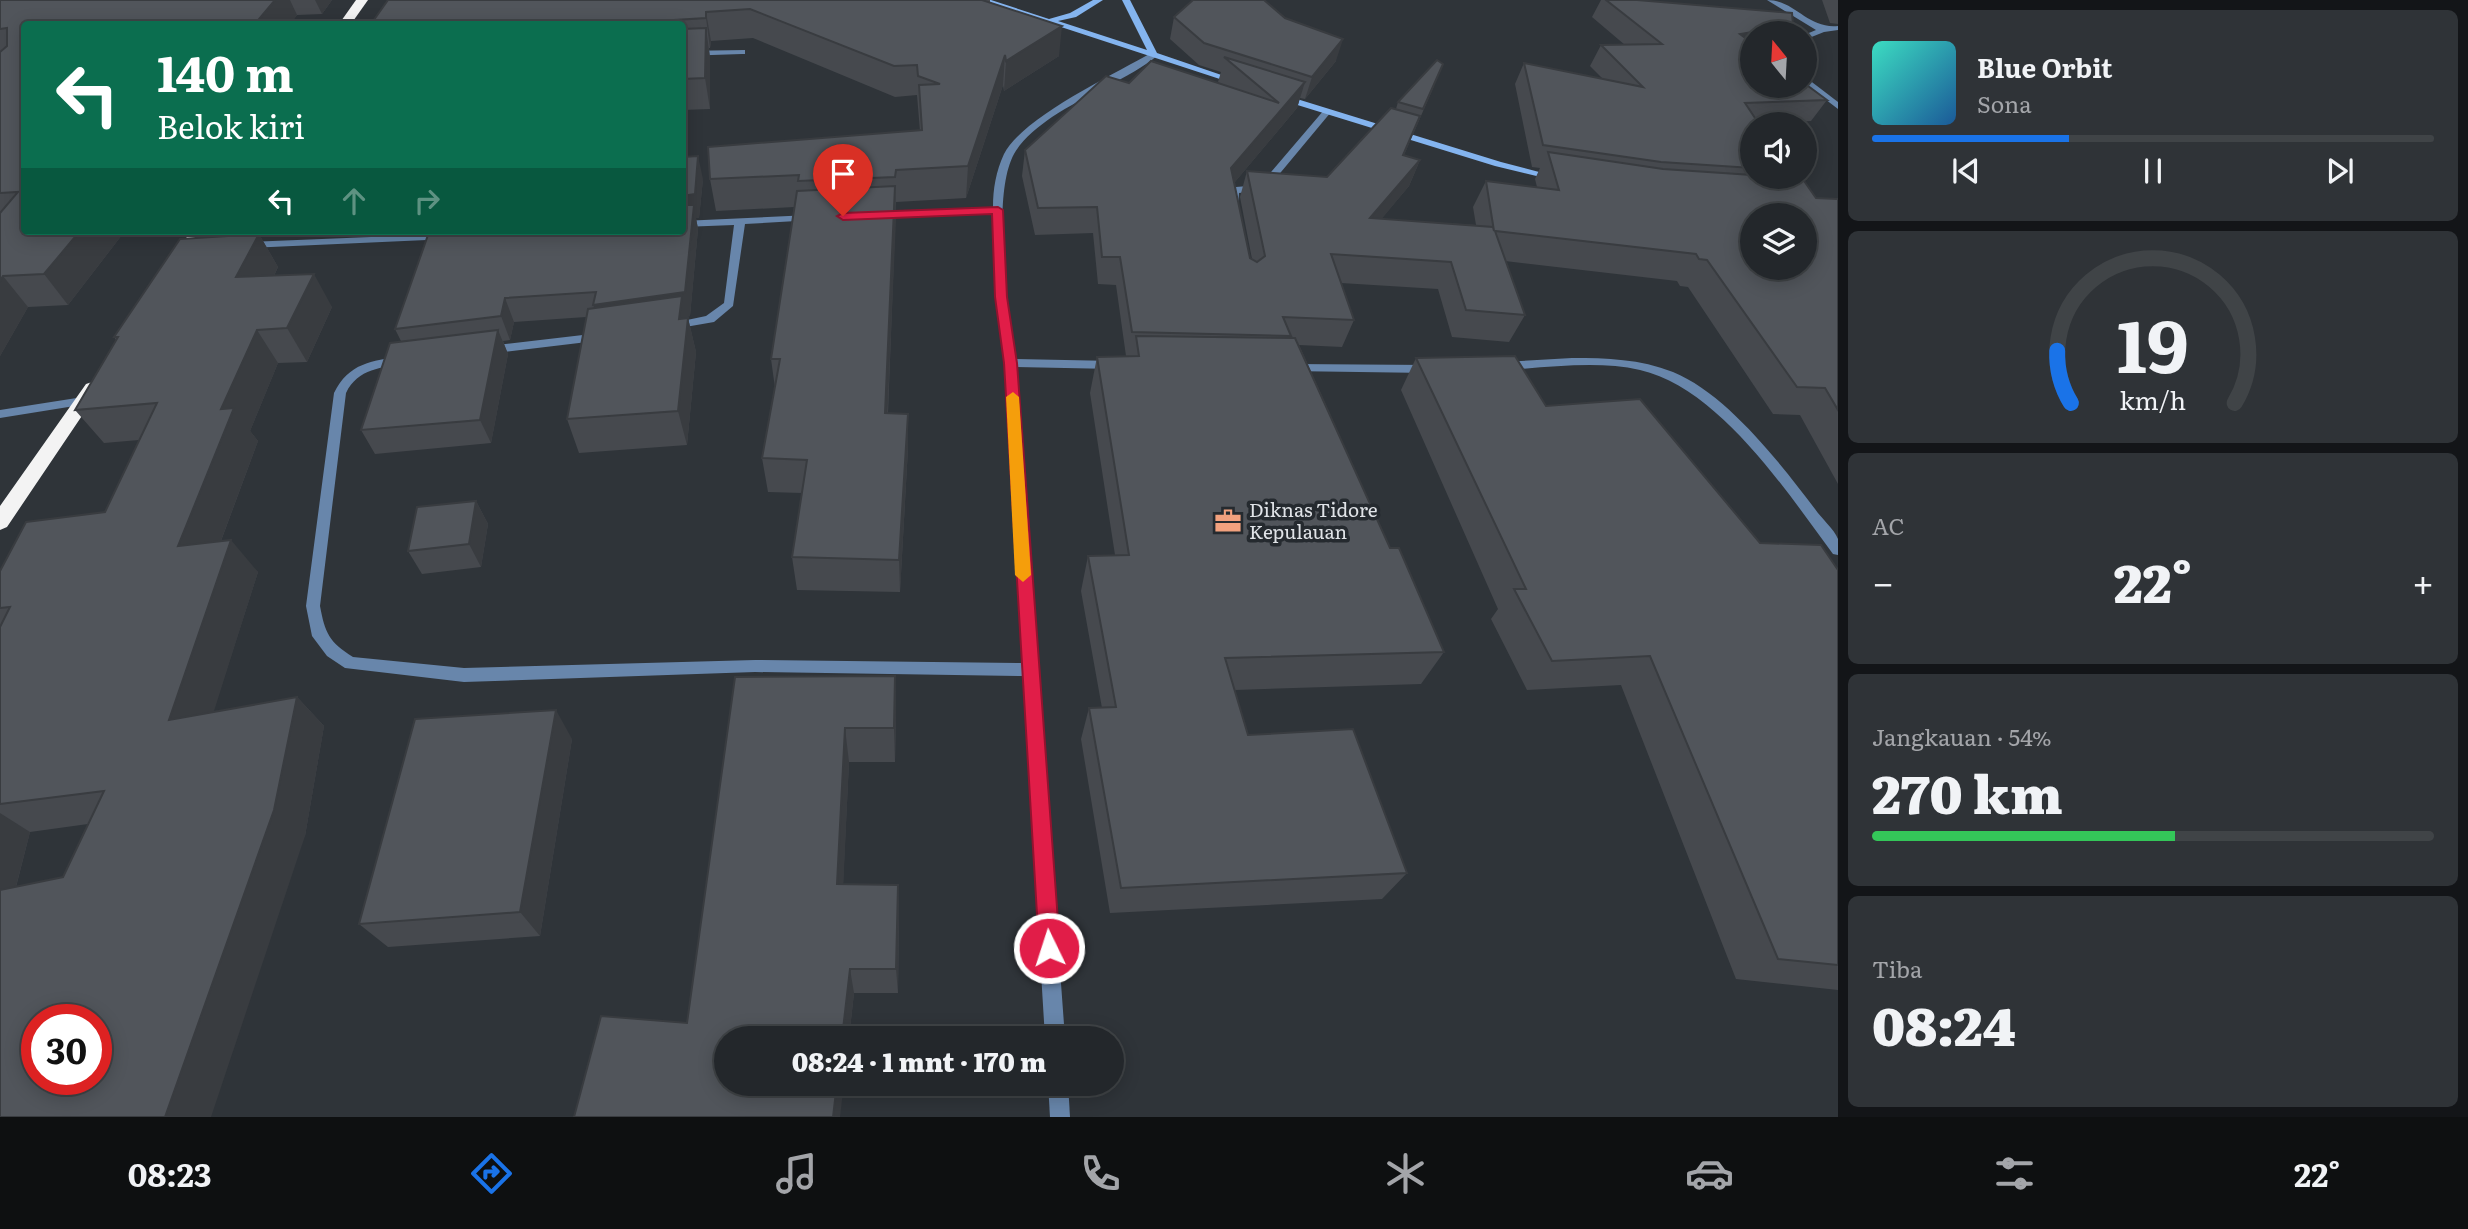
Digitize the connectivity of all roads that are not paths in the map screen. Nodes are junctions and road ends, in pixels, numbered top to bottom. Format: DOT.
graph roads {
  1 [pos="362,0"];
  2 [pos="983,0"];
  3 [pos="1098,0"];
  4 [pos="1126,0"];
  5 [pos="1771,0"];
  6 [pos="347,21"];
  7 [pos="1049,21"];
  8 [pos="1838,28"];
  9 [pos="1822,30"];
  10 [pos="1817,32"];
  11 [pos="742,52"];
  12 [pos="686,54"];
  13 [pos="1154,55"];
  14 [pos="1241,84"];
  15 [pos="1817,90"];
  16 [pos="1266,92"];
  17 [pos="1838,107"];
  18 [pos="1327,112"];
  19 [pos="1570,180"];
  20 [pos="998,210"];
  21 [pos="862,216"];
  22 [pos="821,217"];
  23 [pos="740,220"];
  24 [pos="686,224"];
  25 [pos="1236,224"];
  26 [pos="461,236"];
  27 [pos="196,241"];
  28 [pos="242,245"];
  29 [pos="165,280"];
  30 [pos="659,329"];
  31 [pos="619,334"];
  32 [pos="475,351"];
  33 [pos="422,358"];
  34 [pos="1010,363"];
  35 [pos="1128,365"];
  36 [pos="1490,366"];
  37 [pos="105,368"];
  38 [pos="1449,368"];
  39 [pos="1285,372"];
  40 [pos="83,401"];
  41 [pos="0,414"];
  42 [pos="0,522"];
  43 [pos="1838,550"];
  44 [pos="1029,670"];
  45 [pos="1054,1026"];
  46 [pos="1059,1096"];
  47 [pos="1060,1117"];
  1 -- 6 [label="highway"];
  2 -- 7 [label="street"];
  3 -- 7 [label="street"];
  4 -- 13 [label="street"];
  5 -- 9 [label="street"];
  7 -- 13 [label="street"];
  8 -- 9 [label="street"];
  9 -- 10 [label="street"];
  11 -- 12 [label="street"];
  13 -- 14 [label="street"];
  13 -- 20 [label="street"];
  15 -- 17 [label="street"];
  16 -- 18 [label="street"];
  18 -- 19 [label="street"];
  18 -- 25 [label="street"];
  20 -- 21 [label="street"];
  20 -- 34 [label="street"];
  22 -- 23 [label="street"];
  23 -- 24 [label="street"];
  23 -- 30 [label="street"];
  26 -- 28 [label="street"];
  27 -- 29 [label="highway"];
  31 -- 32 [label="street"];
  33 -- 44 [label="street"];
  34 -- 35 [label="street"];
  34 -- 44 [label="street"];
  36 -- 43 [label="street"];
  37 -- 40 [label="highway"];
  38 -- 39 [label="street"];
  40 -- 41 [label="street"];
  40 -- 42 [label="highway"];
  44 -- 45 [label="street"];
  46 -- 47 [label="street"];
}
